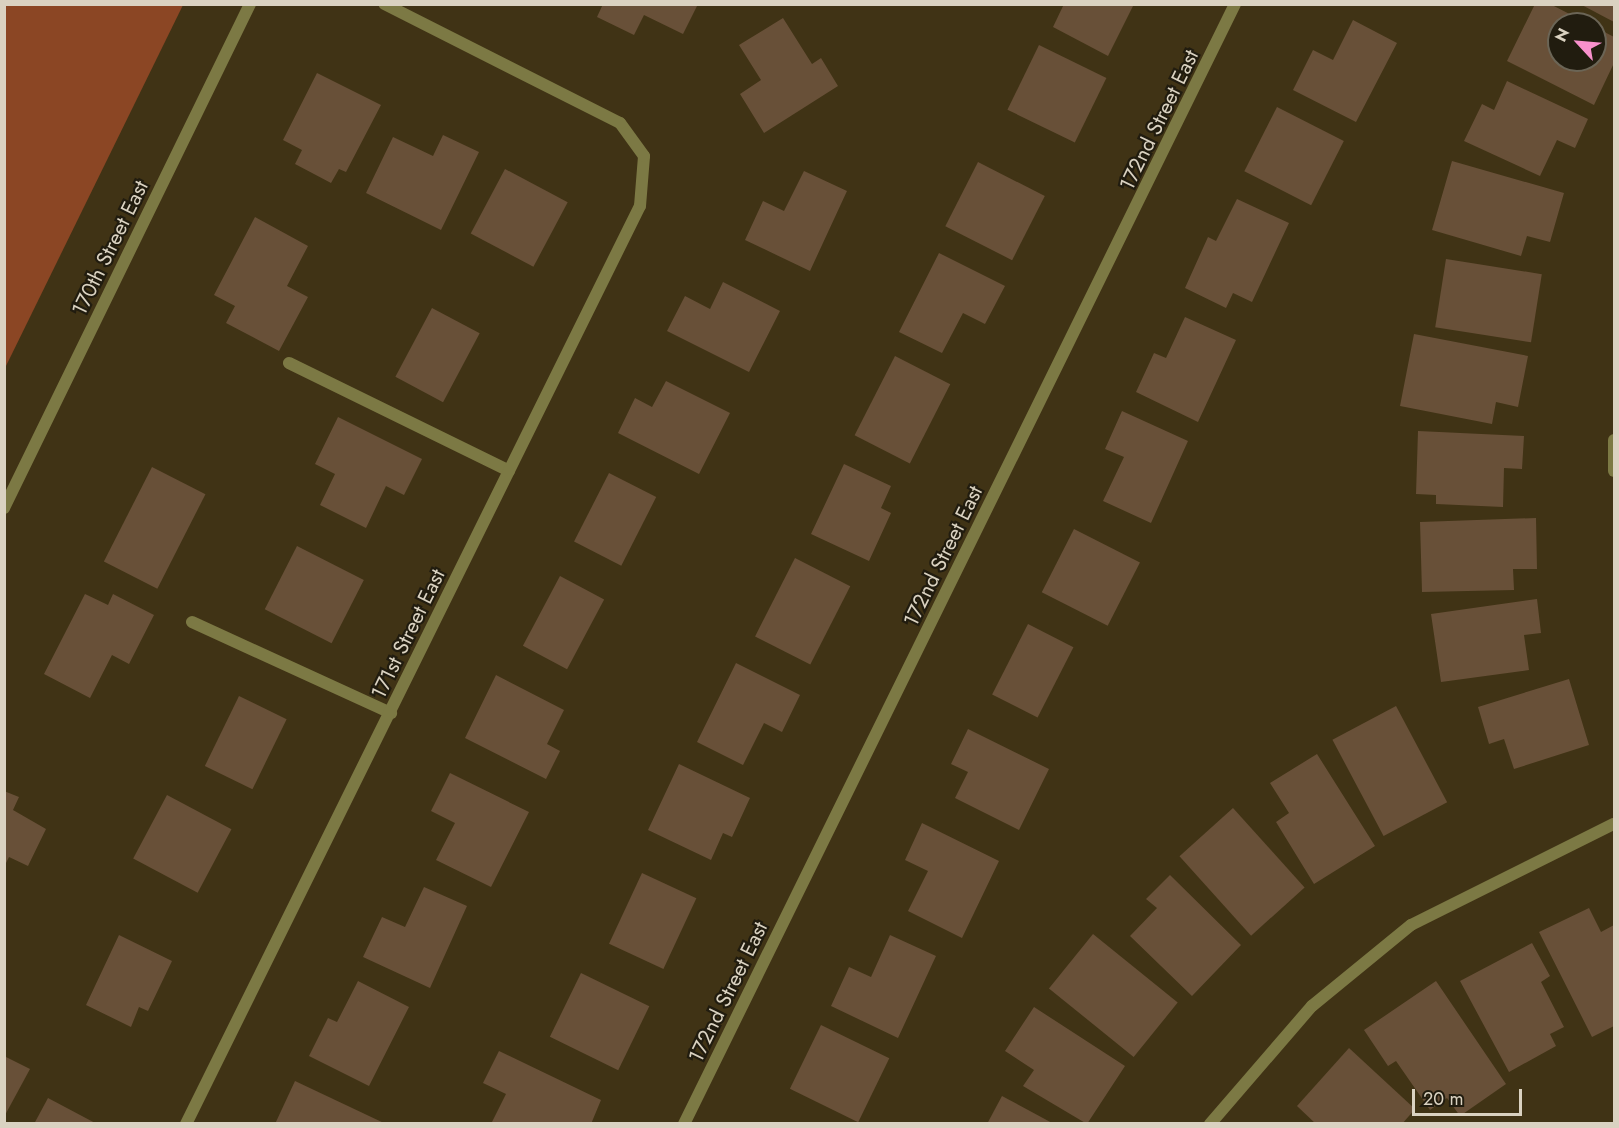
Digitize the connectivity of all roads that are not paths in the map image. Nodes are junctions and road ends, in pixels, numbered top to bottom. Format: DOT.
graph roads {
  1 [pos="250,4"];
  2 [pos="384,4"];
  3 [pos="1235,4"];
  4 [pos="290,363"];
  5 [pos="1614,440"];
  6 [pos="509,471"];
  7 [pos="1614,471"];
  8 [pos="4,508"];
  9 [pos="192,622"];
  10 [pos="391,713"];
  11 [pos="1614,824"];
  12 [pos="186,1124"];
  13 [pos="684,1124"];
  14 [pos="1210,1124"];
  1 -- 8 [label="street, 170th Street East"];
  2 -- 6 [label="street, 171st Street East"];
  3 -- 13 [label="street, 172nd Street East"];
  4 -- 6 [label="street"];
  5 -- 7 [label="street"];
  6 -- 10 [label="street, 171st Street East"];
  9 -- 10 [label="street"];
  10 -- 12 [label="street, 171st Street East"];
  11 -- 14 [label="street"];
}
